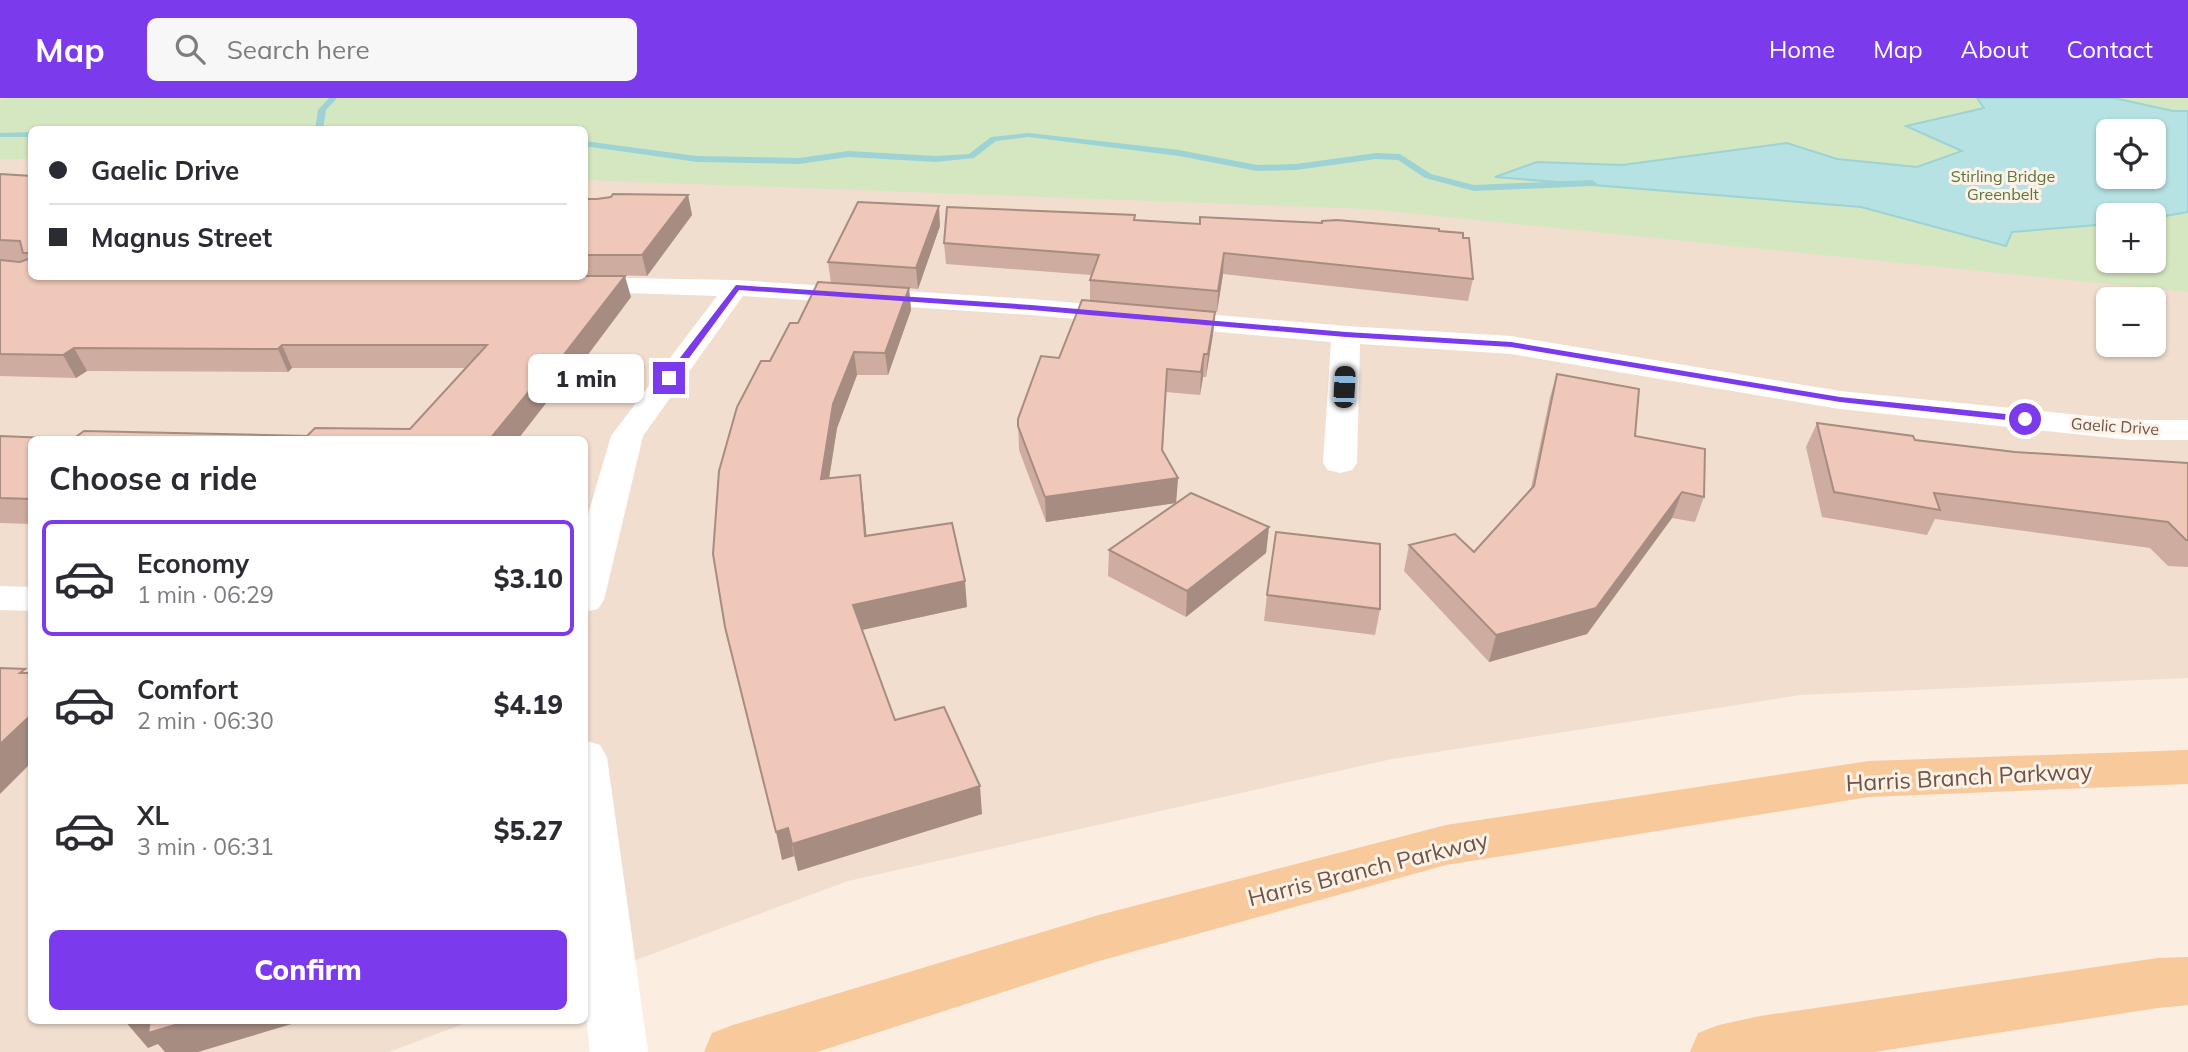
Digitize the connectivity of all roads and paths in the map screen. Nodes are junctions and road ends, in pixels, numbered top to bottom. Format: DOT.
graph roads {
  1 [pos="550,285"];
  2 [pos="736,288"];
  3 [pos="1346,335"];
  4 [pos="2188,429"];
  5 [pos="1340,463"];
  6 [pos="591,552"];
  7 [pos="588,573"];
  8 [pos="0,598"];
  9 [pos="28,599"];
  10 [pos="2188,767"];
  11 [pos="588,790"];
  12 [pos="2188,981"];
  13 [pos="620,1052"];
  14 [pos="733,1052"];
  15 [pos="1719,1052"];
  1 -- 2 [label="street, Gaelic Drive"];
  2 -- 3 [label="street, Gaelic Drive"];
  2 -- 6 [label="street"];
  3 -- 4 [label="street, Gaelic Drive"];
  3 -- 5 [label="street"];
  6 -- 7 [label="street"];
  8 -- 9 [label="street"];
  10 -- 14 [label="main road, Harris Branch Parkway"];
  11 -- 13 [label="street"];
  12 -- 15 [label="main road"];
}
